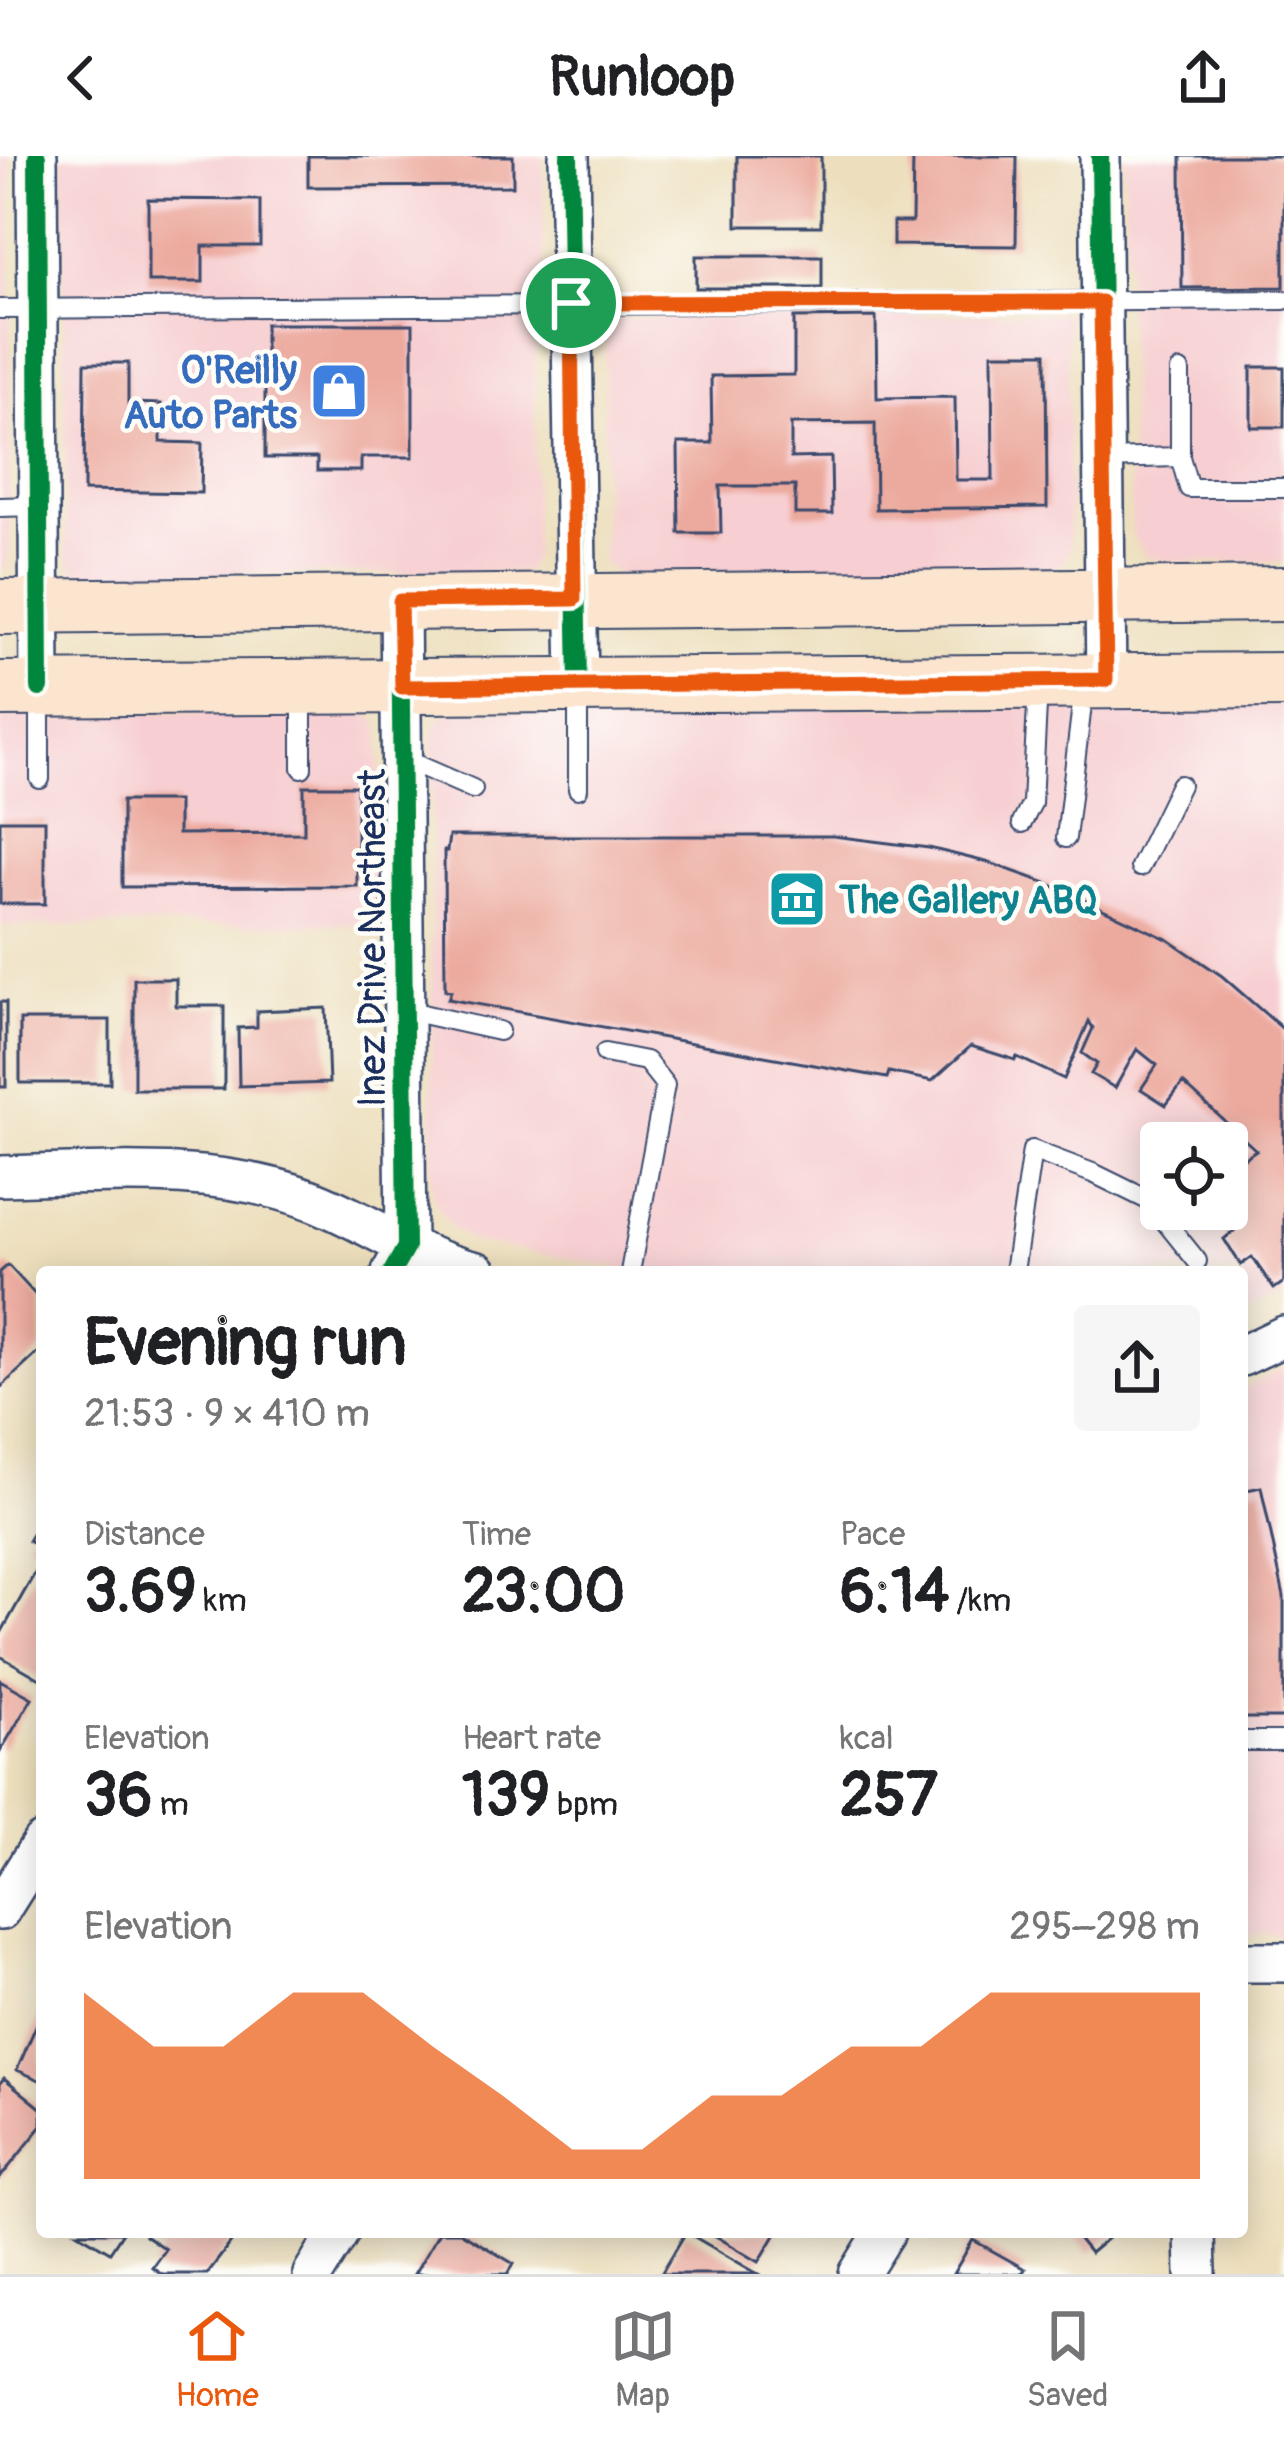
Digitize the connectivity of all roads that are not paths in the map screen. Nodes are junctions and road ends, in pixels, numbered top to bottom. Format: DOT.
graph roads {
  1 [pos="37,156"];
  2 [pos="569,156"];
  3 [pos="1100,156"];
  4 [pos="1284,300"];
  5 [pos="1101,302"];
  6 [pos="571,303"];
  7 [pos="19,309"];
  8 [pos="1180,371"];
  9 [pos="1180,458"];
  10 [pos="1102,459"];
  11 [pos="1284,488"];
  12 [pos="19,506"];
  13 [pos="1284,594"];
  14 [pos="1102,597"];
  15 [pos="574,599"];
  16 [pos="400,601"];
  17 [pos="19,606"];
  18 [pos="1076,680"];
  19 [pos="1284,680"];
  20 [pos="578,685"];
  21 [pos="302,687"];
  22 [pos="402,687"];
  23 [pos="20,689"];
  24 [pos="402,758"];
  25 [pos="302,768"];
  26 [pos="40,779"];
  27 [pos="1180,785"];
  28 [pos="472,789"];
  29 [pos="578,789"];
  30 [pos="1022,823"];
  31 [pos="1066,838"];
  32 [pos="1140,867"];
  33 [pos="404,1010"];
  34 [pos="499,1031"];
  35 [pos="605,1053"];
  36 [pos="0,1176"];
  37 [pos="399,1260"];
  38 [pos="1197,1261"];
  39 [pos="448,1266"];
  40 [pos="631,1266"];
  41 [pos="1014,1266"];
  42 [pos="1284,1336"];
  43 [pos="1248,1353"];
  44 [pos="1248,1741"];
  45 [pos="1284,1741"];
  46 [pos="36,1853"];
  47 [pos="0,1910"];
  48 [pos="1248,1962"];
  49 [pos="1284,1962"];
  50 [pos="335,2238"];
  51 [pos="881,2238"];
  52 [pos="1195,2238"];
  53 [pos="313,2274"];
  54 [pos="859,2274"];
  55 [pos="1196,2274"];
  1 -- 7 [label="street"];
  2 -- 6 [label="street"];
  3 -- 5 [label="street"];
  4 -- 5 [label="lane"];
  5 -- 6 [label="lane"];
  5 -- 10 [label="street"];
  6 -- 7 [label="lane"];
  6 -- 15 [label="street"];
  7 -- 12 [label="street"];
  8 -- 9 [label="lane"];
  9 -- 10 [label="lane"];
  9 -- 11 [label="lane"];
  10 -- 14 [label="street"];
  12 -- 17 [label="street"];
  13 -- 14 [label="main road"];
  14 -- 15 [label="main road"];
  14 -- 18 [label="street"];
  15 -- 16 [label="main road"];
  15 -- 20 [label="street"];
  16 -- 17 [label="main road"];
  16 -- 22 [label="street, Inez Drive Northeast"];
  17 -- 23 [label="street"];
  18 -- 19 [label="main road"];
  18 -- 20 [label="main road"];
  18 -- 30 [label="lane"];
  18 -- 31 [label="lane"];
  20 -- 22 [label="main road"];
  20 -- 29 [label="lane"];
  21 -- 22 [label="main road"];
  21 -- 23 [label="main road"];
  21 -- 25 [label="lane"];
  22 -- 24 [label="street, Inez Drive Northeast"];
  23 -- 26 [label="lane"];
  24 -- 28 [label="lane"];
  24 -- 33 [label="street, Inez Drive Northeast"];
  27 -- 32 [label="lane"];
  33 -- 34 [label="lane"];
  33 -- 37 [label="street, Inez Drive Northeast"];
  35 -- 40 [label="lane"];
  36 -- 37 [label="street"];
  37 -- 39 [label="street"];
  38 -- 41 [label="lane"];
  42 -- 43 [label="street"];
  44 -- 45 [label="lane"];
  46 -- 47 [label="street"];
  48 -- 49 [label="street"];
  50 -- 53 [label="street"];
  51 -- 54 [label="street"];
  52 -- 55 [label="street"];
}
